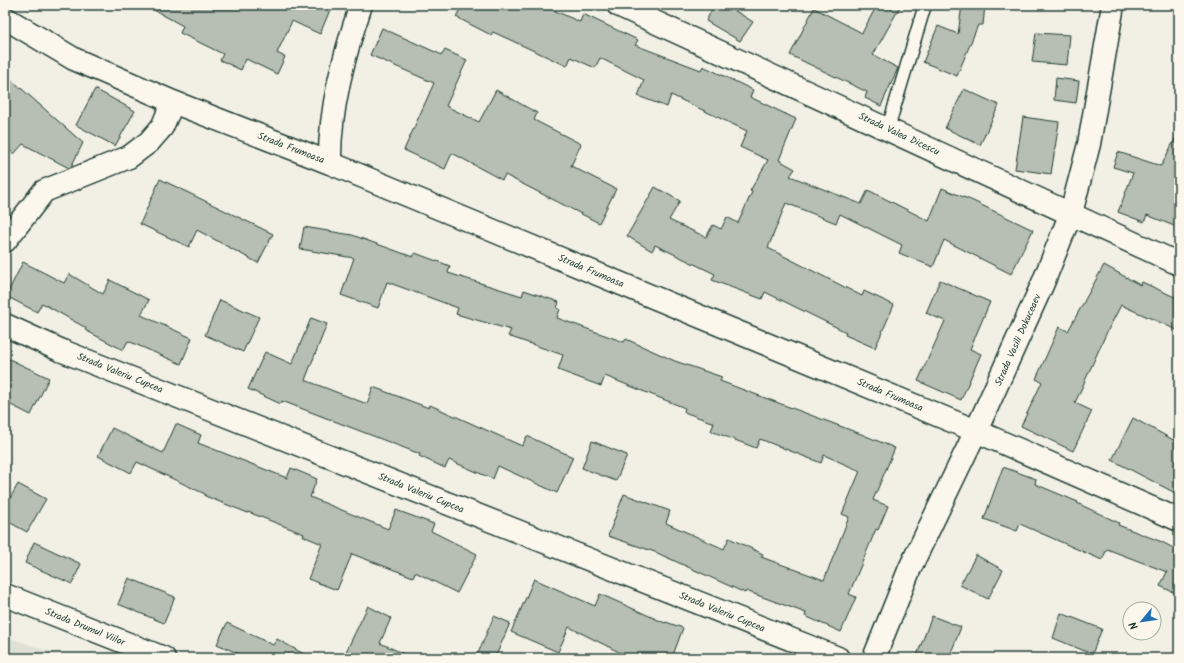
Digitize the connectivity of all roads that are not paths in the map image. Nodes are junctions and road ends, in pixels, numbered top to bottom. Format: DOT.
graph roads {
  1 [pos="361,5"];
  2 [pos="618,5"];
  3 [pos="1112,5"];
  4 [pos="924,6"];
  5 [pos="5,18"];
  6 [pos="173,102"];
  7 [pos="888,128"];
  8 [pos="330,163"];
  9 [pos="1071,214"];
  10 [pos="5,241"];
  11 [pos="1179,264"];
  12 [pos="5,326"];
  13 [pos="976,431"];
  14 [pos="1179,520"];
  15 [pos="5,595"];
  16 [pos="164,658"];
  17 [pos="838,658"];
  18 [pos="874,658"];
  1 -- 8 [label="street"];
  2 -- 7 [label="street, Strada Valea Dicescu"];
  3 -- 9 [label="street, Strada Vasili Dokuceaev"];
  4 -- 7 [label="lane"];
  5 -- 6 [label="street, Strada Frumoasa"];
  6 -- 8 [label="street, Strada Frumoasa"];
  6 -- 10 [label="street"];
  7 -- 9 [label="street, Strada Valea Dicescu"];
  8 -- 13 [label="street, Strada Frumoasa"];
  9 -- 11 [label="street, Strada Valea Dicescu"];
  9 -- 13 [label="street, Strada Vasili Dokuceaev"];
  12 -- 17 [label="street, Strada Valeriu Cupcea"];
  13 -- 14 [label="street, Strada Frumoasa"];
  13 -- 18 [label="street, Strada Vasili Dokuceaev"];
  15 -- 16 [label="street, Strada Drumul Viilor"];
}
